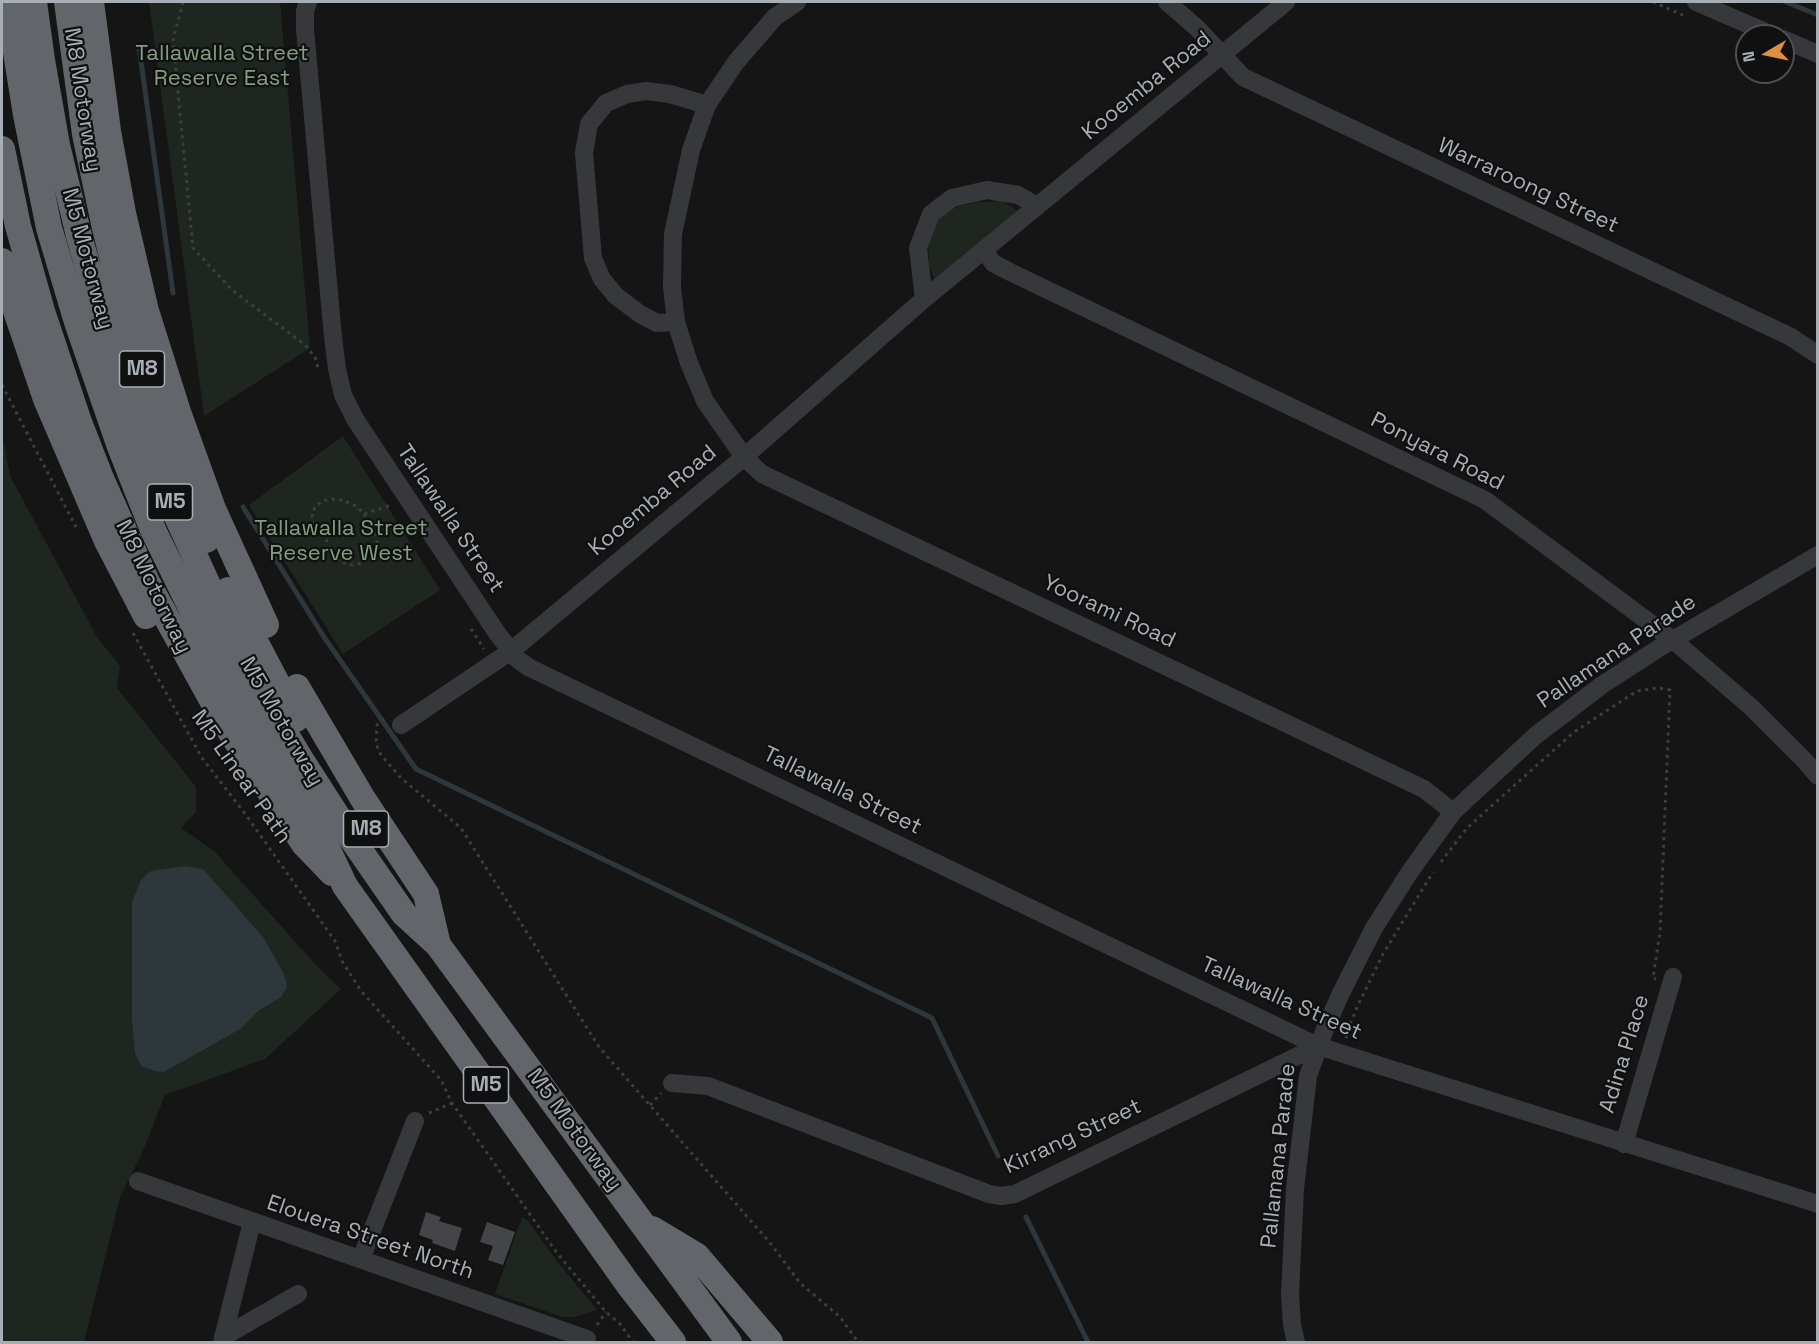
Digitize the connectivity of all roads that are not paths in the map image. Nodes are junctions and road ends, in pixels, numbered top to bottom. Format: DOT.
graph roads {
  1 [pos="8,2"];
  2 [pos="34,2"];
  3 [pos="67,2"];
  4 [pos="91,2"];
  5 [pos="308,2"];
  6 [pos="797,2"];
  7 [pos="1167,2"];
  8 [pos="1286,2"];
  9 [pos="1696,2"];
  10 [pos="771,9"];
  11 [pos="1747,24"];
  12 [pos="1795,44"];
  13 [pos="1818,54"];
  14 [pos="1222,55"];
  15 [pos="707,105"];
  16 [pos="2,149"];
  17 [pos="1037,206"];
  18 [pos="984,250"];
  19 [pos="2,261"];
  20 [pos="924,299"];
  21 [pos="676,322"];
  22 [pos="1818,355"];
  23 [pos="744,457"];
  24 [pos="1818,555"];
  25 [pos="1673,640"];
  26 [pos="511,651"];
  27 [pos="401,725"];
  28 [pos="1818,776"];
  29 [pos="1453,812"];
  30 [pos="345,886"];
  31 [pos="438,945"];
  32 [pos="1672,980"];
  33 [pos="1318,1046"];
  34 [pos="672,1083"];
  35 [pos="415,1121"];
  36 [pos="1624,1144"];
  37 [pos="138,1181"];
  38 [pos="1818,1204"];
  39 [pos="252,1222"];
  40 [pos="641,1222"];
  41 [pos="361,1259"];
  42 [pos="628,1284"];
  43 [pos="298,1294"];
  44 [pos="587,1339"];
  45 [pos="223,1340"];
  46 [pos="660,1342"];
  47 [pos="673,1342"];
  48 [pos="729,1342"];
  49 [pos="770,1342"];
  50 [pos="1296,1342"];
  1 -- 30 [label="highway, M5 Motorway / M5"];
  2 -- 31 [label="highway, M5 Motorway / M5"];
  3 -- 31 [label="highway, M8 Motorway / M8"];
  4 -- 31 [label="highway"];
  5 -- 26 [label="street, Tallawalla Street"];
  6 -- 10 [label="street, Yoorami Road"];
  7 -- 14 [label="street, Warraroong Street"];
  8 -- 14 [label="street, Kooemba Road"];
  9 -- 11 [label="street"];
  10 -- 15 [label="street, Yoorami Road"];
  12 -- 13 [label="street"];
  14 -- 17 [label="street, Kooemba Road"];
  14 -- 22 [label="street, Warraroong Street"];
  15 -- 21 [label="street, Yoorami Road"];
  15 -- 21 [label="street"];
  16 -- 30 [label="highway, M8 Motorway / M8"];
  17 -- 18 [label="street, Kooemba Road"];
  17 -- 20 [label="street"];
  18 -- 20 [label="street, Kooemba Road"];
  18 -- 25 [label="street, Ponyara Road"];
  19 -- 30 [label="highway"];
  20 -- 23 [label="street, Kooemba Road"];
  21 -- 23 [label="street, Yoorami Road"];
  23 -- 26 [label="street, Kooemba Road"];
  23 -- 29 [label="street, Yoorami Road"];
  24 -- 25 [label="street, Pallamana Parade"];
  25 -- 28 [label="street, Ponyara Road"];
  25 -- 29 [label="street, Pallamana Parade"];
  26 -- 27 [label="street, Kooemba Road"];
  26 -- 33 [label="street, Tallawalla Street"];
  29 -- 33 [label="street, Pallamana Parade"];
  30 -- 42 [label="highway, M5 Motorway / M5"];
  31 -- 40 [label="highway, M5 Motorway / M5"];
  32 -- 36 [label="street, Adina Place"];
  33 -- 34 [label="street, Kirrang Street"];
  33 -- 36 [label="street, Tallawalla Street"];
  33 -- 50 [label="street, Pallamana Parade"];
  35 -- 41 [label="street"];
  36 -- 38 [label="street, Tallawalla Street"];
  37 -- 39 [label="street, Elouera Street North"];
  39 -- 41 [label="street, Elouera Street North"];
  39 -- 45 [label="street"];
  40 -- 48 [label="highway, M5 Motorway / M5"];
  40 -- 49 [label="highway"];
  41 -- 44 [label="street, Elouera Street North"];
  42 -- 46 [label="highway"];
  42 -- 47 [label="highway, M5 Motorway / M5"];
  43 -- 45 [label="street"];
}
